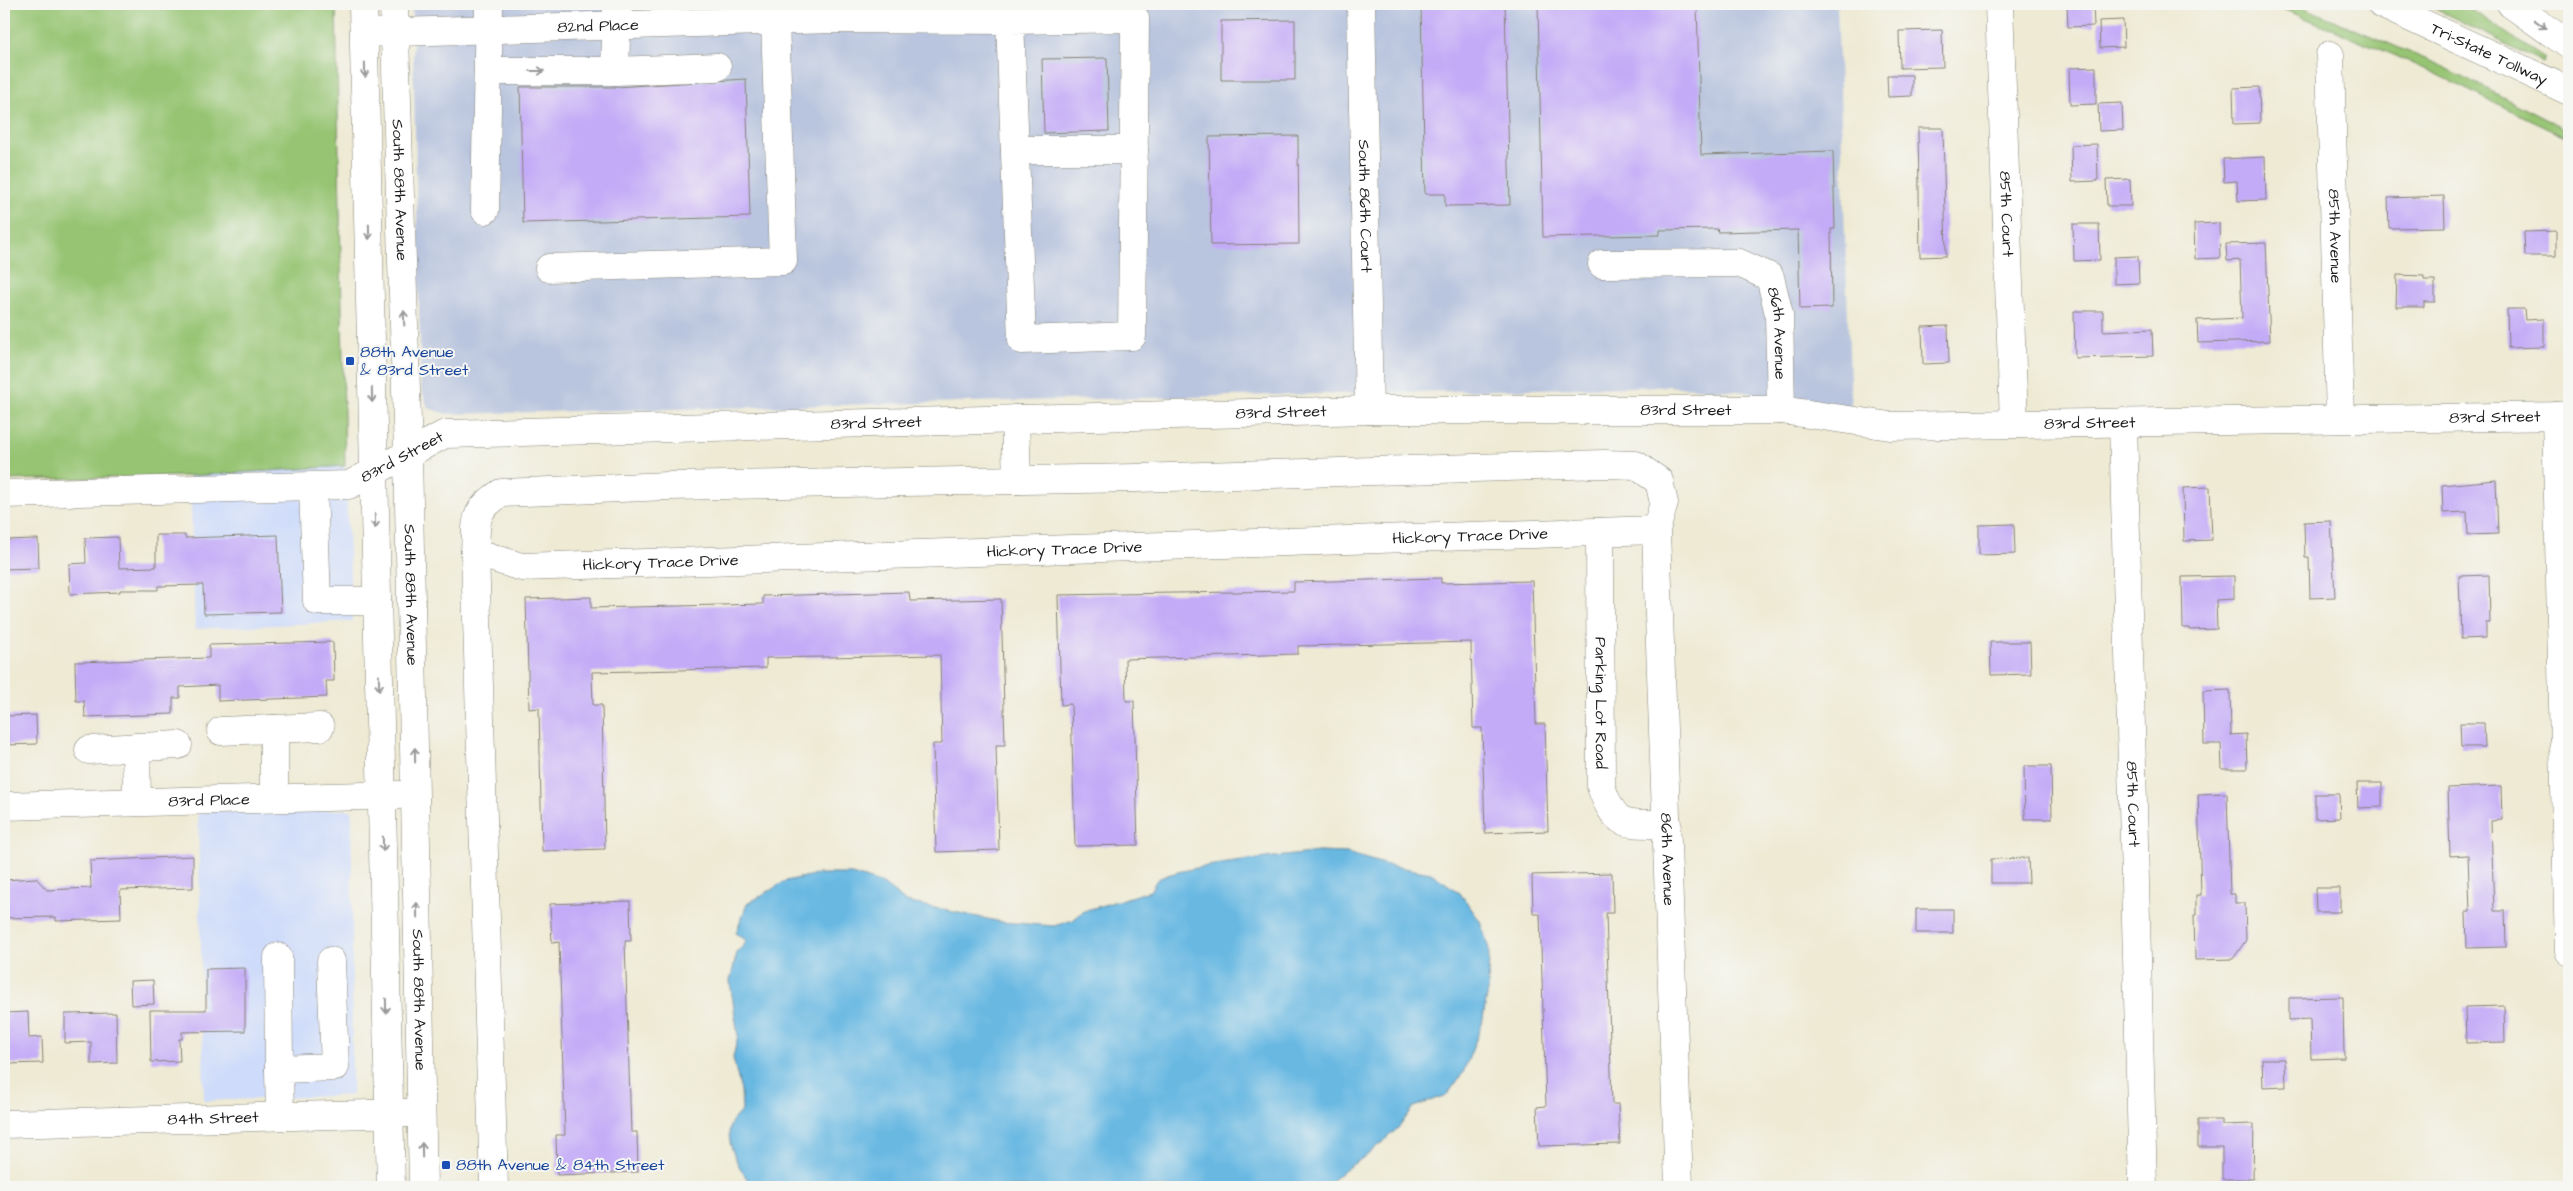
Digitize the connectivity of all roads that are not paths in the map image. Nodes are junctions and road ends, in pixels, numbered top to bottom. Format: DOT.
graph roads {
  1 [pos="363,4"];
  2 [pos="394,4"];
  3 [pos="1361,4"];
  4 [pos="1999,4"];
  5 [pos="2381,4"];
  6 [pos="2511,4"];
  7 [pos="832,9"];
  8 [pos="617,15"];
  9 [pos="489,16"];
  10 [pos="775,20"];
  11 [pos="1010,20"];
  12 [pos="395,32"];
  13 [pos="364,33"];
  14 [pos="2569,45"];
  15 [pos="2330,54"];
  16 [pos="717,67"];
  17 [pos="488,71"];
  18 [pos="615,71"];
  19 [pos="2569,91"];
  20 [pos="1015,150"];
  21 [pos="1134,150"];
  22 [pos="485,210"];
  23 [pos="1602,264"];
  24 [pos="549,268"];
  25 [pos="1369,410"];
  26 [pos="1781,410"];
  27 [pos="2562,416"];
  28 [pos="1015,419"];
  29 [pos="2340,419"];
  30 [pos="2123,422"];
  31 [pos="2014,423"];
  32 [pos="408,454"];
  33 [pos="374,472"];
  34 [pos="1017,480"];
  35 [pos="313,487"];
  36 [pos="4,494"];
  37 [pos="1656,530"];
  38 [pos="1600,532"];
  39 [pos="475,552"];
  40 [pos="377,601"];
  41 [pos="320,727"];
  42 [pos="274,729"];
  43 [pos="222,731"];
  44 [pos="178,745"];
  45 [pos="136,747"];
  46 [pos="89,750"];
  47 [pos="415,794"];
  48 [pos="382,795"];
  49 [pos="274,798"];
  50 [pos="136,802"];
  51 [pos="4,806"];
  52 [pos="1667,824"];
  53 [pos="2569,951"];
  54 [pos="278,957"];
  55 [pos="331,961"];
  56 [pos="279,1068"];
  57 [pos="421,1112"];
  58 [pos="389,1113"];
  59 [pos="280,1116"];
  60 [pos="4,1124"];
  61 [pos="391,1187"];
  62 [pos="423,1187"];
  63 [pos="494,1187"];
  64 [pos="1679,1187"];
  65 [pos="2143,1187"];
  1 -- 13 [label="main road, South 88th Avenue"];
  2 -- 12 [label="main road, South 88th Avenue"];
  3 -- 25 [label="main road, South 86th Court"];
  4 -- 31 [label="main road, 85th Court"];
  5 -- 19 [label="main road, Tri-State Tollway"];
  6 -- 14 [label="main road, one-way"];
  7 -- 10 [label="main road, 82nd Place"];
  7 -- 11 [label="main road, 82nd Place"];
  8 -- 9 [label="main road, 82nd Place"];
  8 -- 10 [label="main road, 82nd Place"];
  8 -- 18 [label="main road"];
  9 -- 12 [label="main road, 82nd Place"];
  9 -- 17 [label="main road"];
  10 -- 24 [label="main road"];
  11 -- 20 [label="main road"];
  11 -- 21 [label="main road, 82nd Place"];
  12 -- 13 [label="main road, 82nd Place"];
  32 -- 12 [label="main road, South 88th Avenue, one-way"];
  13 -- 33 [label="main road, South 88th Avenue, one-way"];
  15 -- 29 [label="main road, 85th Avenue"];
  16 -- 18 [label="main road"];
  17 -- 18 [label="main road, one-way"];
  17 -- 22 [label="main road"];
  20 -- 21 [label="main road"];
  20 -- 21 [label="main road"];
  23 -- 26 [label="main road, 86th Avenue"];
  25 -- 26 [label="main road, 83rd Street"];
  25 -- 28 [label="main road, 83rd Street"];
  26 -- 31 [label="main road, 83rd Street"];
  27 -- 29 [label="main road, 83rd Street"];
  27 -- 53 [label="main road"];
  28 -- 32 [label="main road, 83rd Street"];
  28 -- 34 [label="main road"];
  29 -- 30 [label="main road, 83rd Street"];
  30 -- 31 [label="main road, 83rd Street"];
  30 -- 65 [label="main road, 85th Court"];
  32 -- 33 [label="main road, 83rd Street"];
  47 -- 32 [label="main road, South 88th Avenue, one-way"];
  33 -- 35 [label="main road, 83rd Street"];
  33 -- 40 [label="main road, South 88th Avenue, one-way"];
  34 -- 37 [label="main road, 86th Avenue"];
  34 -- 39 [label="main road, 86th Avenue"];
  35 -- 36 [label="main road, 83rd Street"];
  35 -- 40 [label="main road"];
  37 -- 38 [label="main road, Hickory Trace Drive"];
  37 -- 52 [label="main road, 86th Avenue"];
  38 -- 39 [label="main road, Hickory Trace Drive"];
  38 -- 52 [label="main road, Parking Lot Road"];
  39 -- 63 [label="main road, 86th Avenue"];
  40 -- 48 [label="main road, South 88th Avenue, one-way"];
  41 -- 42 [label="main road"];
  42 -- 43 [label="main road"];
  42 -- 49 [label="main road"];
  44 -- 45 [label="main road"];
  45 -- 46 [label="main road"];
  45 -- 50 [label="main road"];
  47 -- 48 [label="main road, 83rd Place"];
  57 -- 47 [label="main road, South 88th Avenue, one-way"];
  48 -- 49 [label="main road, 83rd Place"];
  48 -- 58 [label="main road, South 88th Avenue, one-way"];
  49 -- 50 [label="main road, 83rd Place"];
  50 -- 51 [label="main road, 83rd Place"];
  52 -- 64 [label="main road, 86th Avenue"];
  54 -- 56 [label="main road"];
  55 -- 56 [label="main road"];
  56 -- 59 [label="main road"];
  57 -- 58 [label="main road, 84th Street"];
  62 -- 57 [label="main road, South 88th Avenue, one-way"];
  58 -- 59 [label="main road, 84th Street"];
  58 -- 61 [label="main road, South 88th Avenue"];
  59 -- 60 [label="main road, 84th Street"];
}
